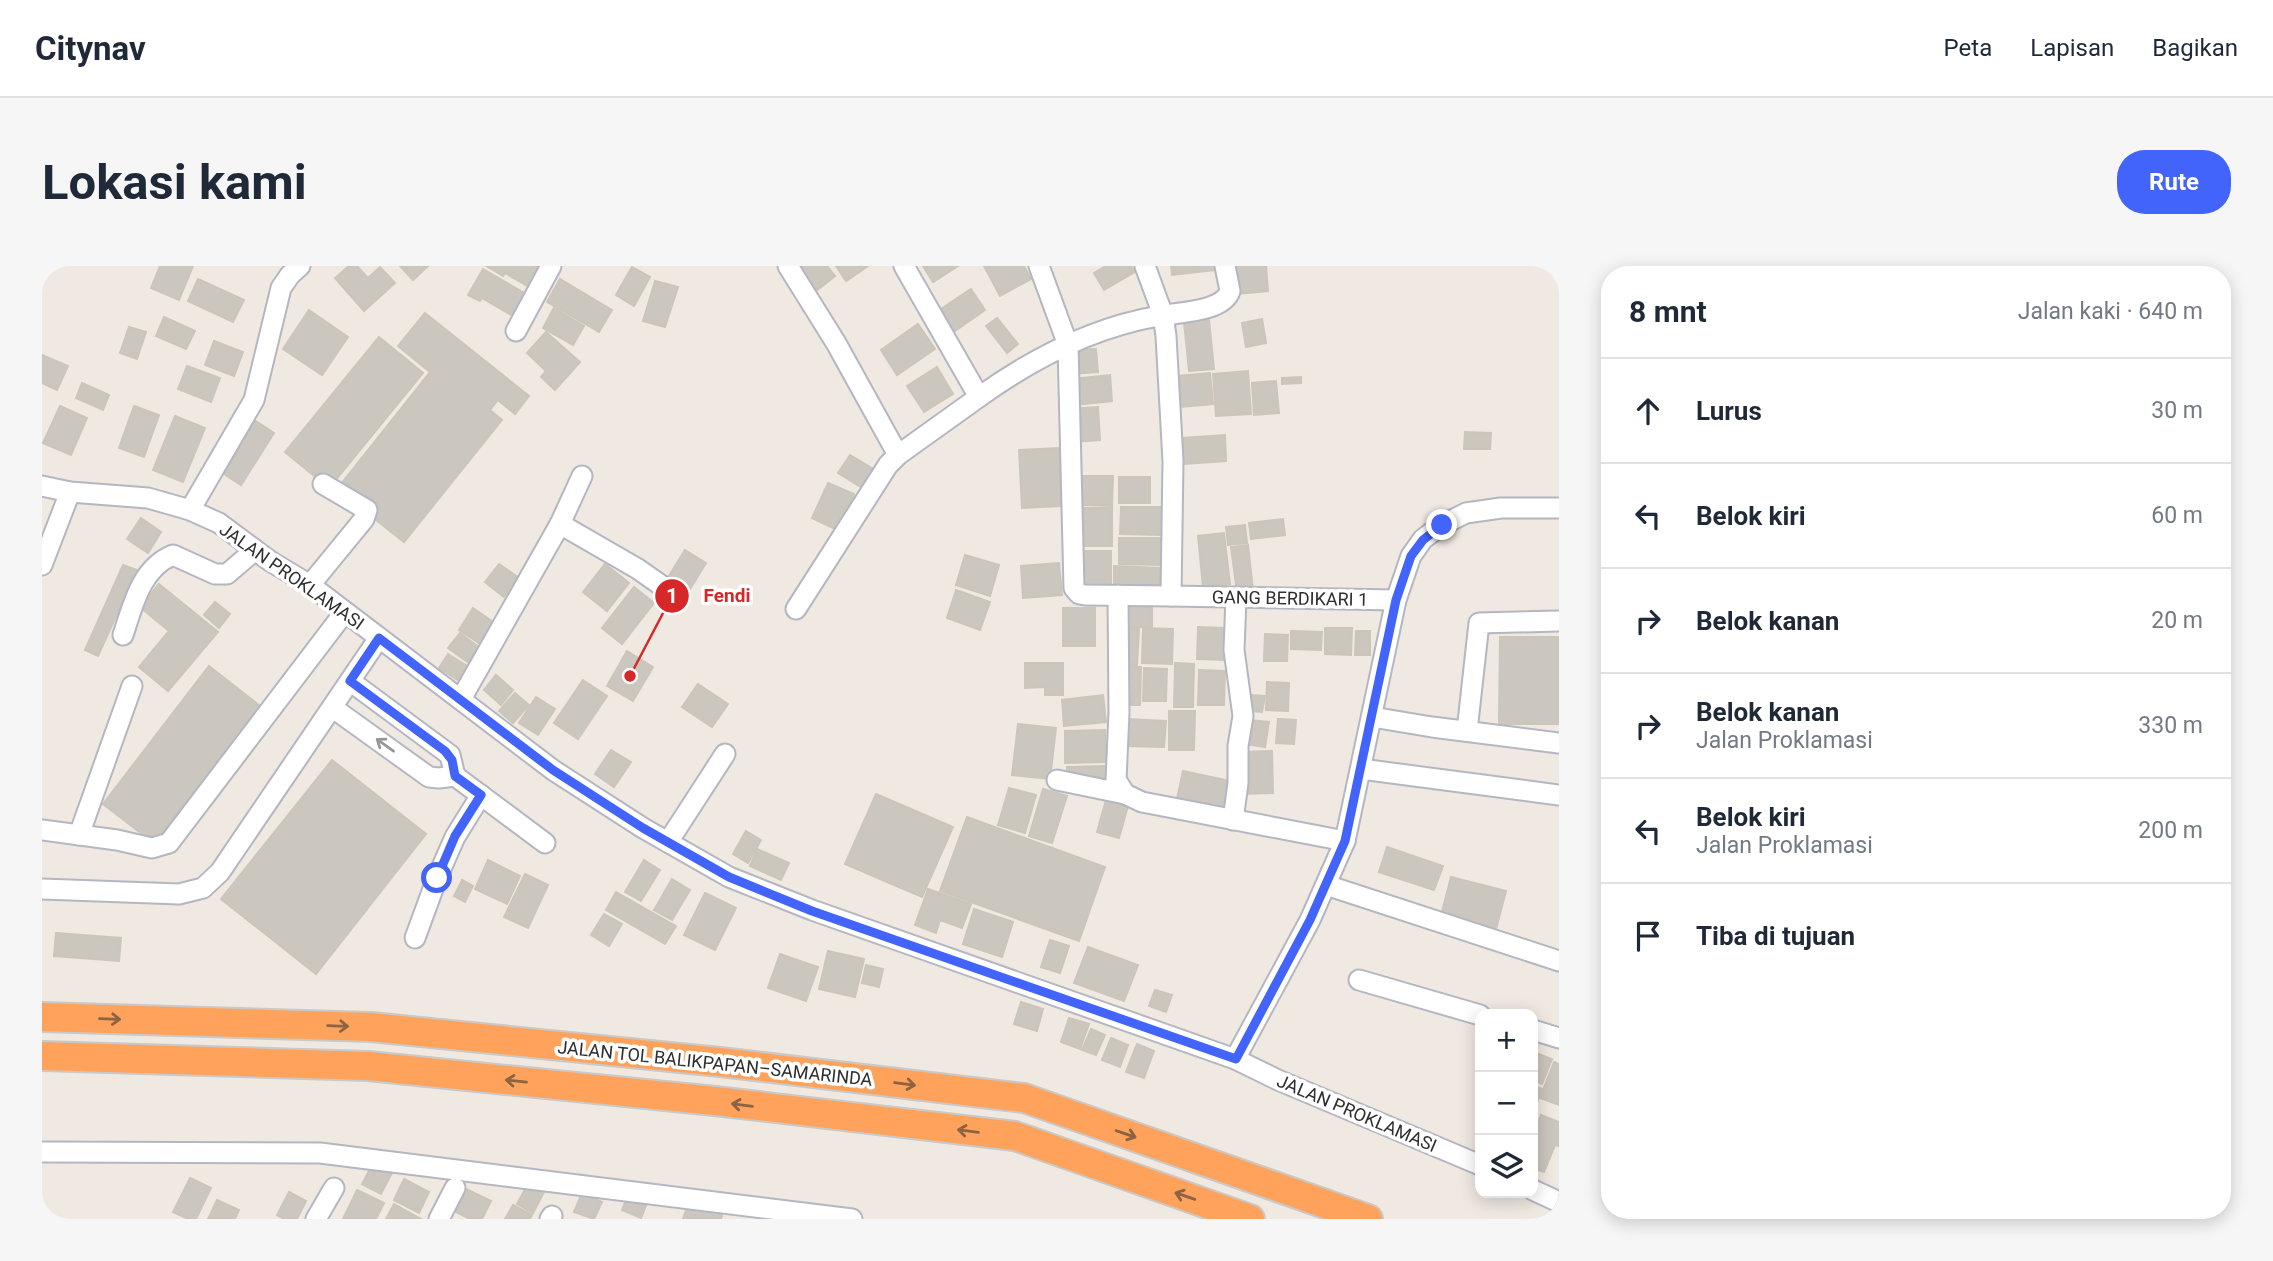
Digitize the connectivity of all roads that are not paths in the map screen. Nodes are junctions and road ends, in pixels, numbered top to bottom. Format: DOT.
graph roads {
  1 [pos="300,266"];
  2 [pos="551,266"];
  3 [pos="788,266"];
  4 [pos="904,266"];
  5 [pos="1039,266"];
  6 [pos="1145,266"];
  7 [pos="1226,266"];
  8 [pos="1163,315"];
  9 [pos="516,331"];
  10 [pos="1068,345"];
  11 [pos="979,397"];
  12 [pos="898,455"];
  13 [pos="582,476"];
  14 [pos="323,484"];
  15 [pos="42,486"];
  16 [pos="70,492"];
  17 [pos="1559,508"];
  18 [pos="190,510"];
  19 [pos="560,524"];
  20 [pos="256,550"];
  21 [pos="42,565"];
  22 [pos="310,585"];
  23 [pos="665,588"];
  24 [pos="1118,595"];
  25 [pos="1178,596"];
  26 [pos="1236,597"];
  27 [pos="1396,600"];
  28 [pos="796,609"];
  29 [pos="344,613"];
  30 [pos="1559,621"];
  31 [pos="124,635"];
  32 [pos="379,638"];
  33 [pos="350,681"];
  34 [pos="132,686"];
  35 [pos="461,698"];
  36 [pos="333,708"];
  37 [pos="1372,717"];
  38 [pos="1466,731"];
  39 [pos="1559,743"];
  40 [pos="724,754"];
  41 [pos="1361,769"];
  42 [pos="455,776"];
  43 [pos="1057,780"];
  44 [pos="1125,794"];
  45 [pos="481,795"];
  46 [pos="1559,795"];
  47 [pos="1233,820"];
  48 [pos="42,830"];
  49 [pos="79,835"];
  50 [pos="1345,841"];
  51 [pos="668,842"];
  52 [pos="545,843"];
  53 [pos="1326,885"];
  54 [pos="42,890"];
  55 [pos="415,938"];
  56 [pos="1559,961"];
  57 [pos="1359,980"];
  58 [pos="1475,1014"];
  59 [pos="42,1017"];
  60 [pos="1538,1032"];
  61 [pos="1559,1038"];
  62 [pos="42,1056"];
  63 [pos="1236,1059"];
  64 [pos="42,1152"];
  65 [pos="1475,1163"];
  66 [pos="334,1188"];
  67 [pos="455,1188"];
  68 [pos="1538,1192"];
  69 [pos="1559,1202"];
  70 [pos="316,1219"];
  71 [pos="439,1219"];
  72 [pos="852,1219"];
  73 [pos="1250,1219"];
  74 [pos="1368,1219"];
  1 -- 18 [label="street"];
  2 -- 9 [label="street"];
  3 -- 12 [label="street"];
  4 -- 11 [label="street"];
  5 -- 10 [label="street"];
  6 -- 8 [label="street"];
  7 -- 8 [label="street"];
  8 -- 10 [label="street"];
  8 -- 25 [label="street"];
  10 -- 11 [label="street"];
  10 -- 24 [label="street, GANG BERDIKARI 1"];
  11 -- 12 [label="street"];
  12 -- 28 [label="street"];
  13 -- 19 [label="street"];
  14 -- 22 [label="street"];
  15 -- 16 [label="street, JALAN PROKLAMASI"];
  16 -- 18 [label="street, JALAN PROKLAMASI"];
  16 -- 21 [label="street"];
  17 -- 27 [label="street"];
  18 -- 20 [label="street, JALAN PROKLAMASI"];
  19 -- 23 [label="street"];
  19 -- 35 [label="street"];
  20 -- 22 [label="street, JALAN PROKLAMASI"];
  20 -- 31 [label="street"];
  22 -- 29 [label="street, JALAN PROKLAMASI"];
  24 -- 25 [label="street, GANG BERDIKARI 1"];
  24 -- 44 [label="street"];
  25 -- 26 [label="street, GANG BERDIKARI 1"];
  26 -- 27 [label="street, GANG BERDIKARI 1"];
  26 -- 47 [label="street"];
  27 -- 37 [label="street"];
  29 -- 32 [label="street, JALAN PROKLAMASI"];
  29 -- 49 [label="street"];
  30 -- 38 [label="street"];
  32 -- 33 [label="street"];
  32 -- 35 [label="street, JALAN PROKLAMASI"];
  33 -- 36 [label="street"];
  33 -- 42 [label="street"];
  34 -- 49 [label="street"];
  35 -- 51 [label="street, JALAN PROKLAMASI"];
  42 -- 36 [label="street, one-way"];
  36 -- 54 [label="street"];
  37 -- 38 [label="street"];
  37 -- 41 [label="street"];
  38 -- 39 [label="street"];
  40 -- 51 [label="street"];
  41 -- 46 [label="street"];
  41 -- 50 [label="street"];
  42 -- 45 [label="street"];
  43 -- 44 [label="street"];
  44 -- 47 [label="street"];
  45 -- 52 [label="street"];
  45 -- 55 [label="street"];
  47 -- 50 [label="street"];
  48 -- 49 [label="street"];
  50 -- 53 [label="street"];
  51 -- 63 [label="street, JALAN PROKLAMASI"];
  53 -- 56 [label="street"];
  53 -- 63 [label="street"];
  57 -- 58 [label="street"];
  59 -- 74 [label="highway, JALAN TOL BALIKPAPAN–SAMARINDA, one-way"];
  60 -- 61 [label="street"];
  73 -- 62 [label="highway, one-way"];
  63 -- 65 [label="street, JALAN PROKLAMASI"];
  64 -- 72 [label="street"];
  66 -- 70 [label="street"];
  67 -- 71 [label="street"];
  68 -- 69 [label="street"];
}
